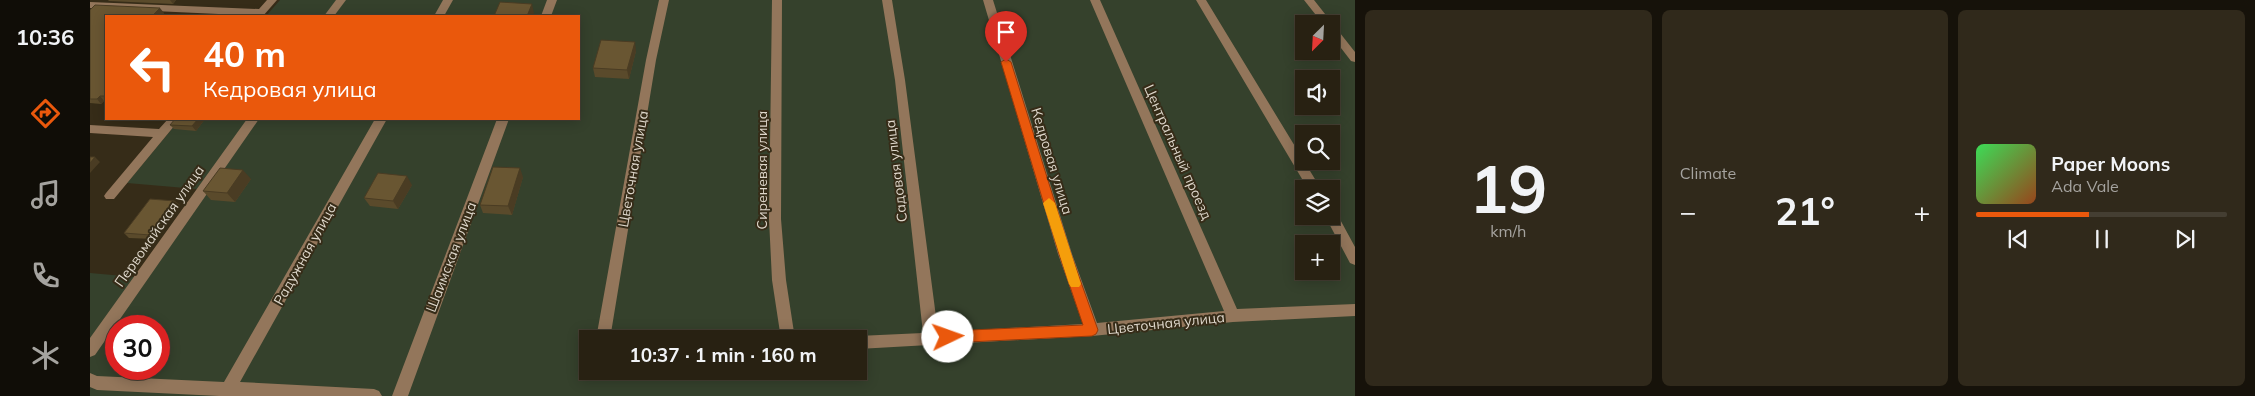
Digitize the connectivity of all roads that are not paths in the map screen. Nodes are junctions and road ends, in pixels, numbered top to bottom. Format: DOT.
graph roads {
  1 [pos="272,0"];
  2 [pos="341,0"];
  3 [pos="448,0"];
  4 [pos="552,0"];
  5 [pos="664,0"];
  6 [pos="777,0"];
  7 [pos="887,0"];
  8 [pos="988,0"];
  9 [pos="1095,0"];
  10 [pos="1201,0"];
  11 [pos="1309,0"];
  12 [pos="90,5"];
  13 [pos="260,14"];
  14 [pos="330,15"];
  15 [pos="439,15"];
  16 [pos="546,15"];
  17 [pos="1321,15"];
  18 [pos="1340,40"];
  19 [pos="1355,59"];
  20 [pos="173,120"];
  21 [pos="252,120"];
  22 [pos="380,120"];
  23 [pos="503,120"];
  24 [pos="90,129"];
  25 [pos="162,133"];
  26 [pos="1309,180"];
  27 [pos="110,196"];
  28 [pos="1336,225"];
  29 [pos="1355,259"];
  30 [pos="1355,310"];
  31 [pos="1233,316"];
  32 [pos="605,330"];
  33 [pos="787,330"];
  34 [pos="1092,330"];
  35 [pos="930,338"];
  36 [pos="867,342"];
  37 [pos="90,350"];
  38 [pos="90,380"];
  39 [pos="228,390"];
  40 [pos="374,396"];
  41 [pos="400,396"];
  1 -- 13 [label="street"];
  2 -- 14 [label="street"];
  3 -- 15 [label="street"];
  4 -- 16 [label="street"];
  5 -- 32 [label="street, Цветочная улица"];
  6 -- 33 [label="street, Сиреневая улица"];
  7 -- 35 [label="street, Садовая улица"];
  8 -- 34 [label="street, Кедровая улица"];
  9 -- 31 [label="street, Центральный проезд"];
  10 -- 26 [label="street"];
  11 -- 17 [label="street"];
  12 -- 13 [label="street"];
  18 -- 19 [label="street"];
  20 -- 25 [label="street"];
  21 -- 37 [label="street, Первомайская улица"];
  22 -- 39 [label="street, Радужная улица"];
  23 -- 41 [label="street, Шаимская улица"];
  24 -- 25 [label="street"];
  25 -- 27 [label="street"];
  28 -- 29 [label="street"];
  30 -- 31 [label="street, Цветочная улица"];
  31 -- 34 [label="street, Цветочная улица"];
  34 -- 35 [label="street, Цветочная улица"];
  35 -- 36 [label="street, Цветочная улица"];
  38 -- 39 [label="street"];
  39 -- 40 [label="street"];
}
